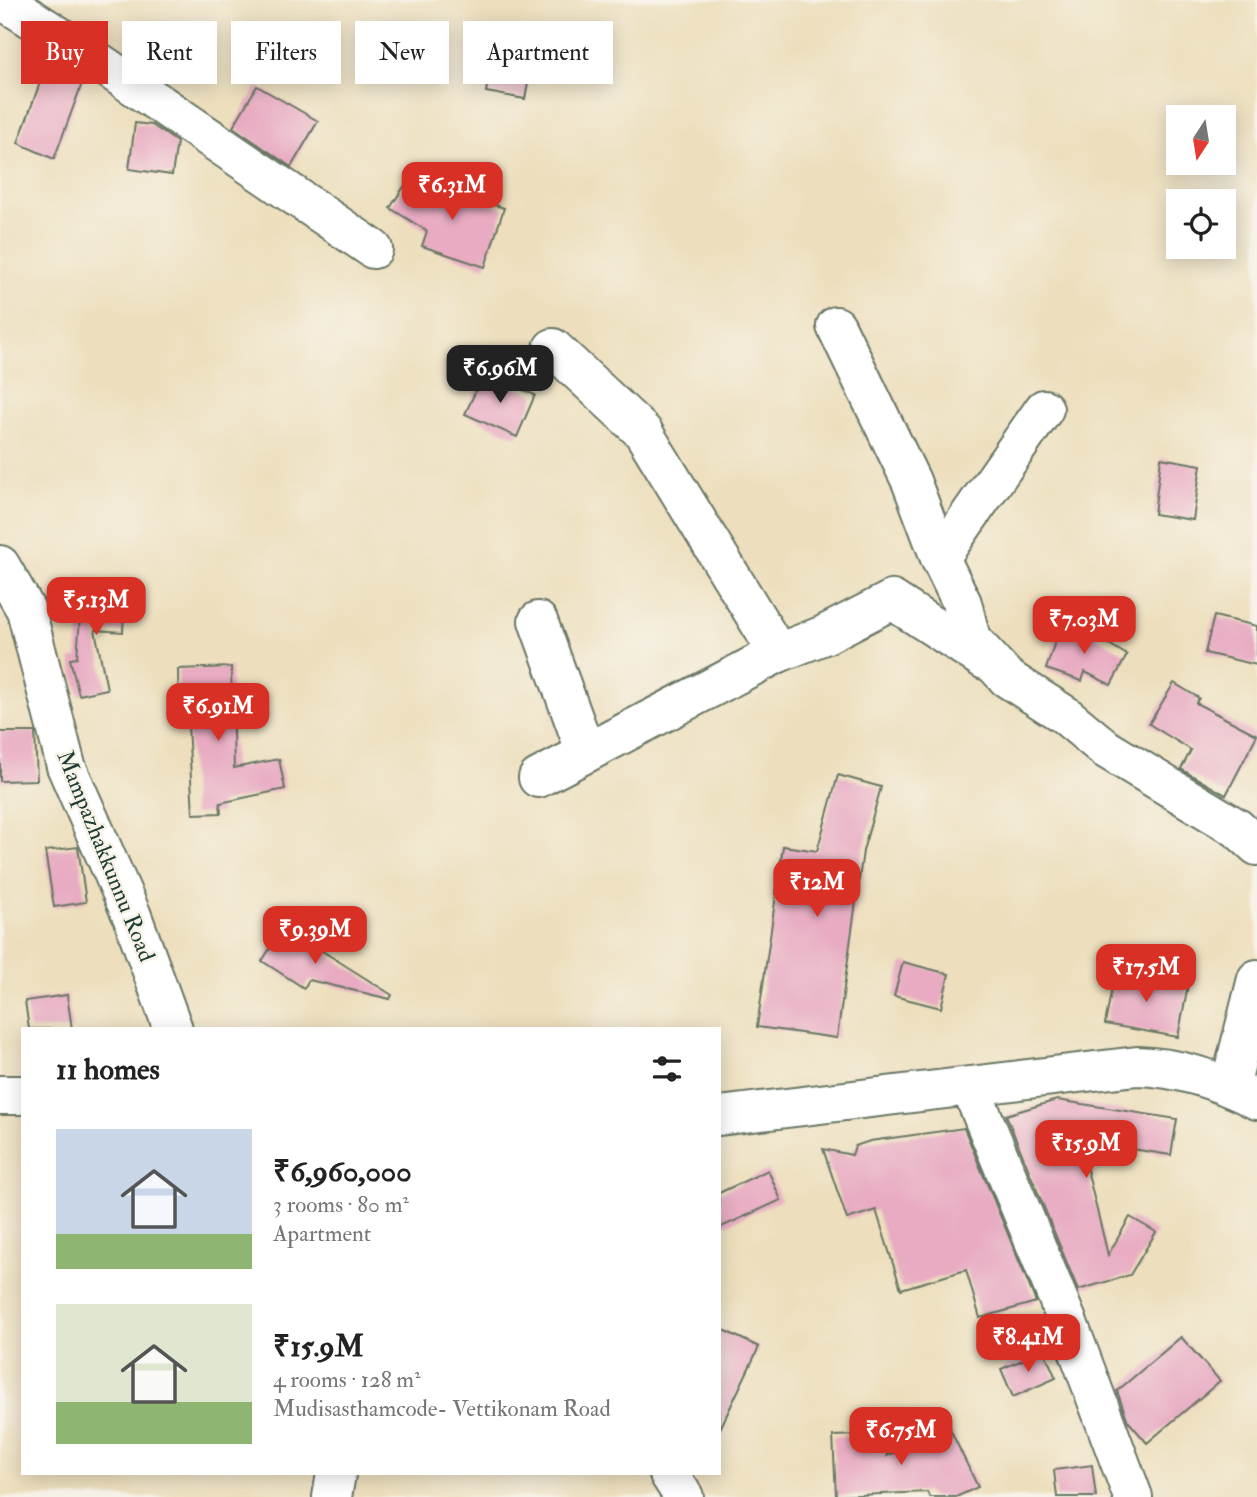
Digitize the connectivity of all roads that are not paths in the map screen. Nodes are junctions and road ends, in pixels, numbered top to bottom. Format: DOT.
graph roads {
  1 [pos="2,0"];
  2 [pos="373,249"];
  3 [pos="836,326"];
  4 [pos="553,348"];
  5 [pos="1044,409"];
  6 [pos="940,558"];
  7 [pos="0,565"];
  8 [pos="538,621"];
  9 [pos="778,653"];
  10 [pos="998,668"];
  11 [pos="586,753"];
  12 [pos="538,778"];
  13 [pos="1257,846"];
  14 [pos="1257,979"];
  15 [pos="172,1027"];
  16 [pos="970,1086"];
  17 [pos="1244,1093"];
  18 [pos="0,1095"];
  19 [pos="21,1095"];
  20 [pos="721,1116"];
  21 [pos="336,1475"];
  22 [pos="670,1475"];
  23 [pos="332,1497"];
  24 [pos="684,1497"];
  25 [pos="1133,1497"];
  1 -- 2 [label="street"];
  3 -- 6 [label="street"];
  4 -- 9 [label="street"];
  5 -- 6 [label="street"];
  6 -- 10 [label="street"];
  7 -- 15 [label="street, Mampazhakkunnu Road"];
  8 -- 11 [label="street"];
  9 -- 10 [label="street"];
  9 -- 11 [label="street"];
  10 -- 13 [label="street"];
  11 -- 12 [label="street"];
  14 -- 17 [label="street"];
  16 -- 17 [label="street"];
  16 -- 20 [label="street"];
  16 -- 25 [label="street"];
  18 -- 19 [label="street"];
  21 -- 23 [label="street"];
  22 -- 24 [label="street"];
}
